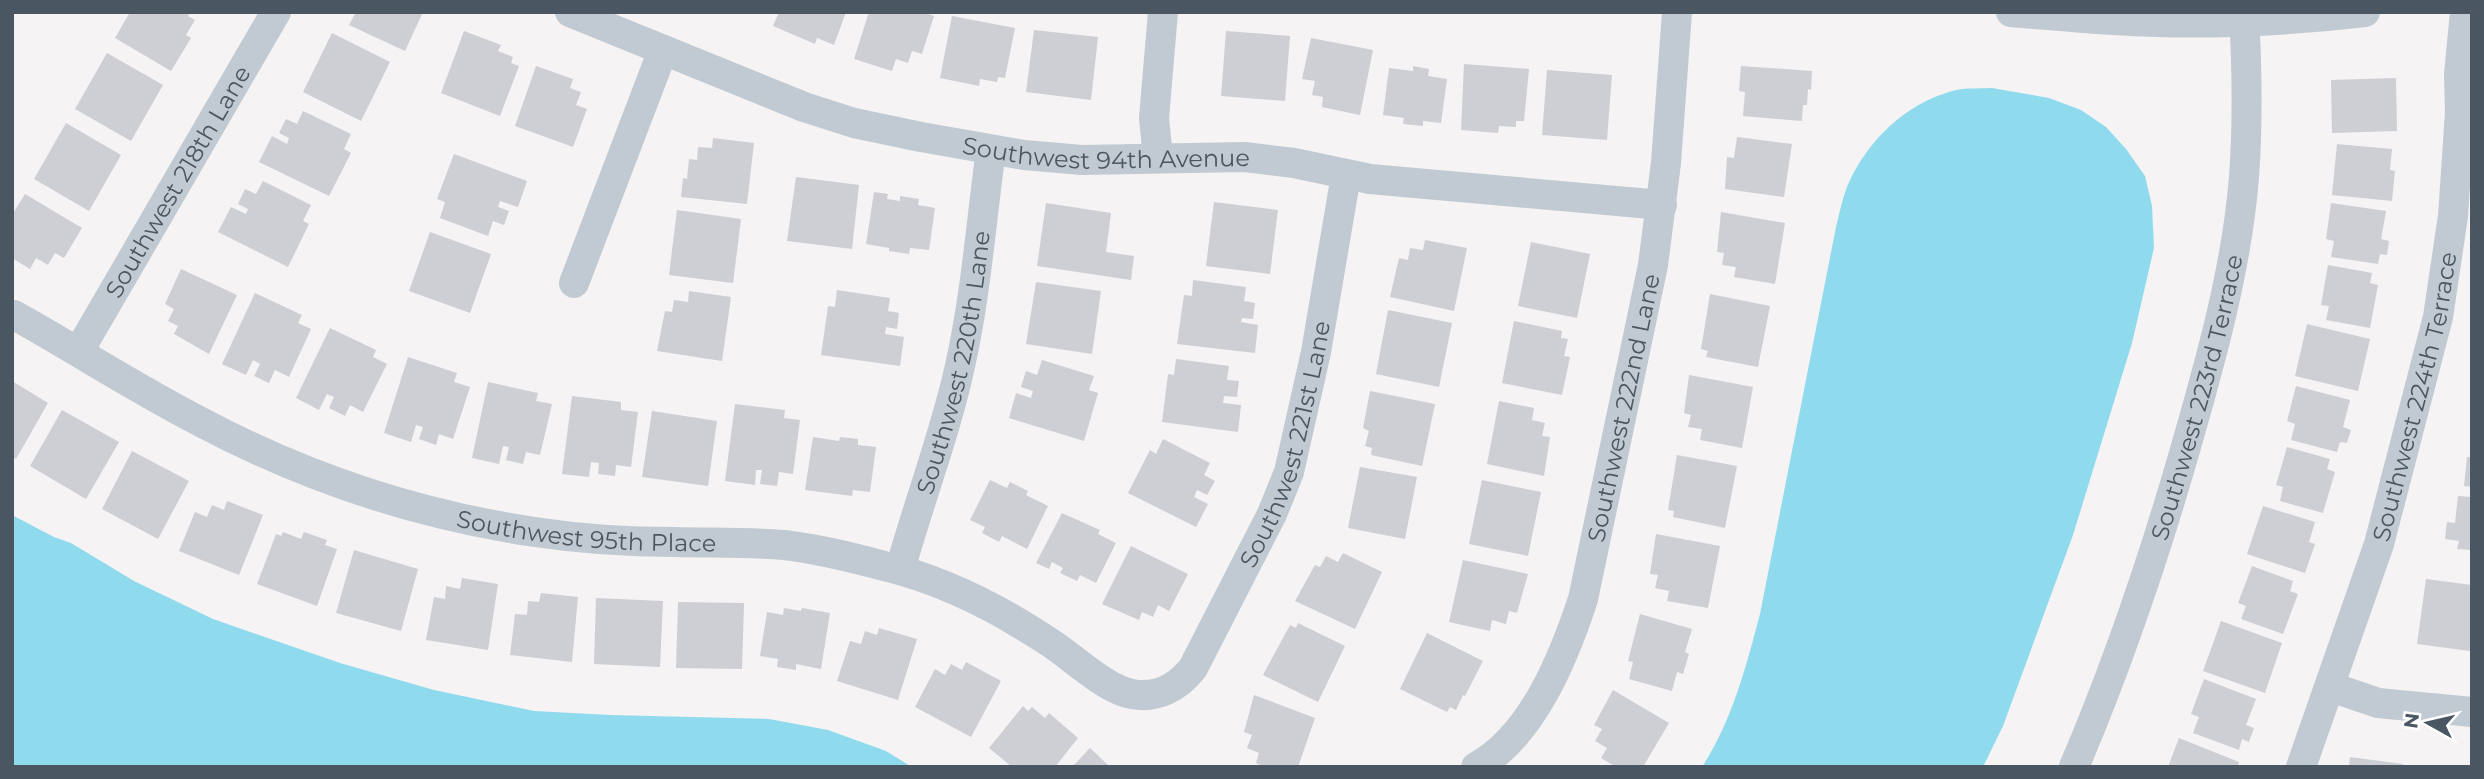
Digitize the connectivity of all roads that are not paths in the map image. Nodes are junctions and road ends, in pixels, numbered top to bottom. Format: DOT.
graph roads {
  1 [pos="276,12"];
  2 [pos="570,12"];
  3 [pos="1163,12"];
  4 [pos="1677,12"];
  5 [pos="2011,12"];
  6 [pos="2365,12"];
  7 [pos="2465,12"];
  8 [pos="2245,17"];
  9 [pos="663,51"];
  10 [pos="991,150"];
  11 [pos="1158,158"];
  12 [pos="1346,175"];
  13 [pos="1662,205"];
  14 [pos="2462,216"];
  15 [pos="574,283"];
  16 [pos="14,315"];
  17 [pos="79,351"];
  18 [pos="900,570"];
  19 [pos="2331,687"];
  20 [pos="1170,689"];
  21 [pos="2472,712"];
  22 [pos="1476,767"];
  23 [pos="2074,767"];
  24 [pos="2301,767"];
  1 -- 17 [label="street, Southwest 218th Lane"];
  2 -- 9 [label="street, Southwest 94th Avenue"];
  3 -- 11 [label="street"];
  4 -- 13 [label="street, Southwest 222nd Lane"];
  5 -- 8 [label="street"];
  6 -- 8 [label="street"];
  7 -- 14 [label="street, Southwest 224th Terrace"];
  8 -- 23 [label="street, Southwest 223rd Terrace"];
  9 -- 10 [label="street, Southwest 94th Avenue"];
  9 -- 15 [label="street"];
  10 -- 11 [label="street, Southwest 94th Avenue"];
  10 -- 18 [label="street, Southwest 220th Lane"];
  11 -- 12 [label="street, Southwest 94th Avenue"];
  12 -- 13 [label="street, Southwest 94th Avenue"];
  12 -- 20 [label="street, Southwest 221st Lane"];
  13 -- 22 [label="street, Southwest 222nd Lane"];
  14 -- 19 [label="street, Southwest 224th Terrace"];
  16 -- 17 [label="street, Southwest 95th Place"];
  17 -- 18 [label="street, Southwest 95th Place"];
  18 -- 20 [label="street, Southwest 95th Place"];
  19 -- 21 [label="street"];
  19 -- 24 [label="street, Southwest 224th Terrace"];
}
